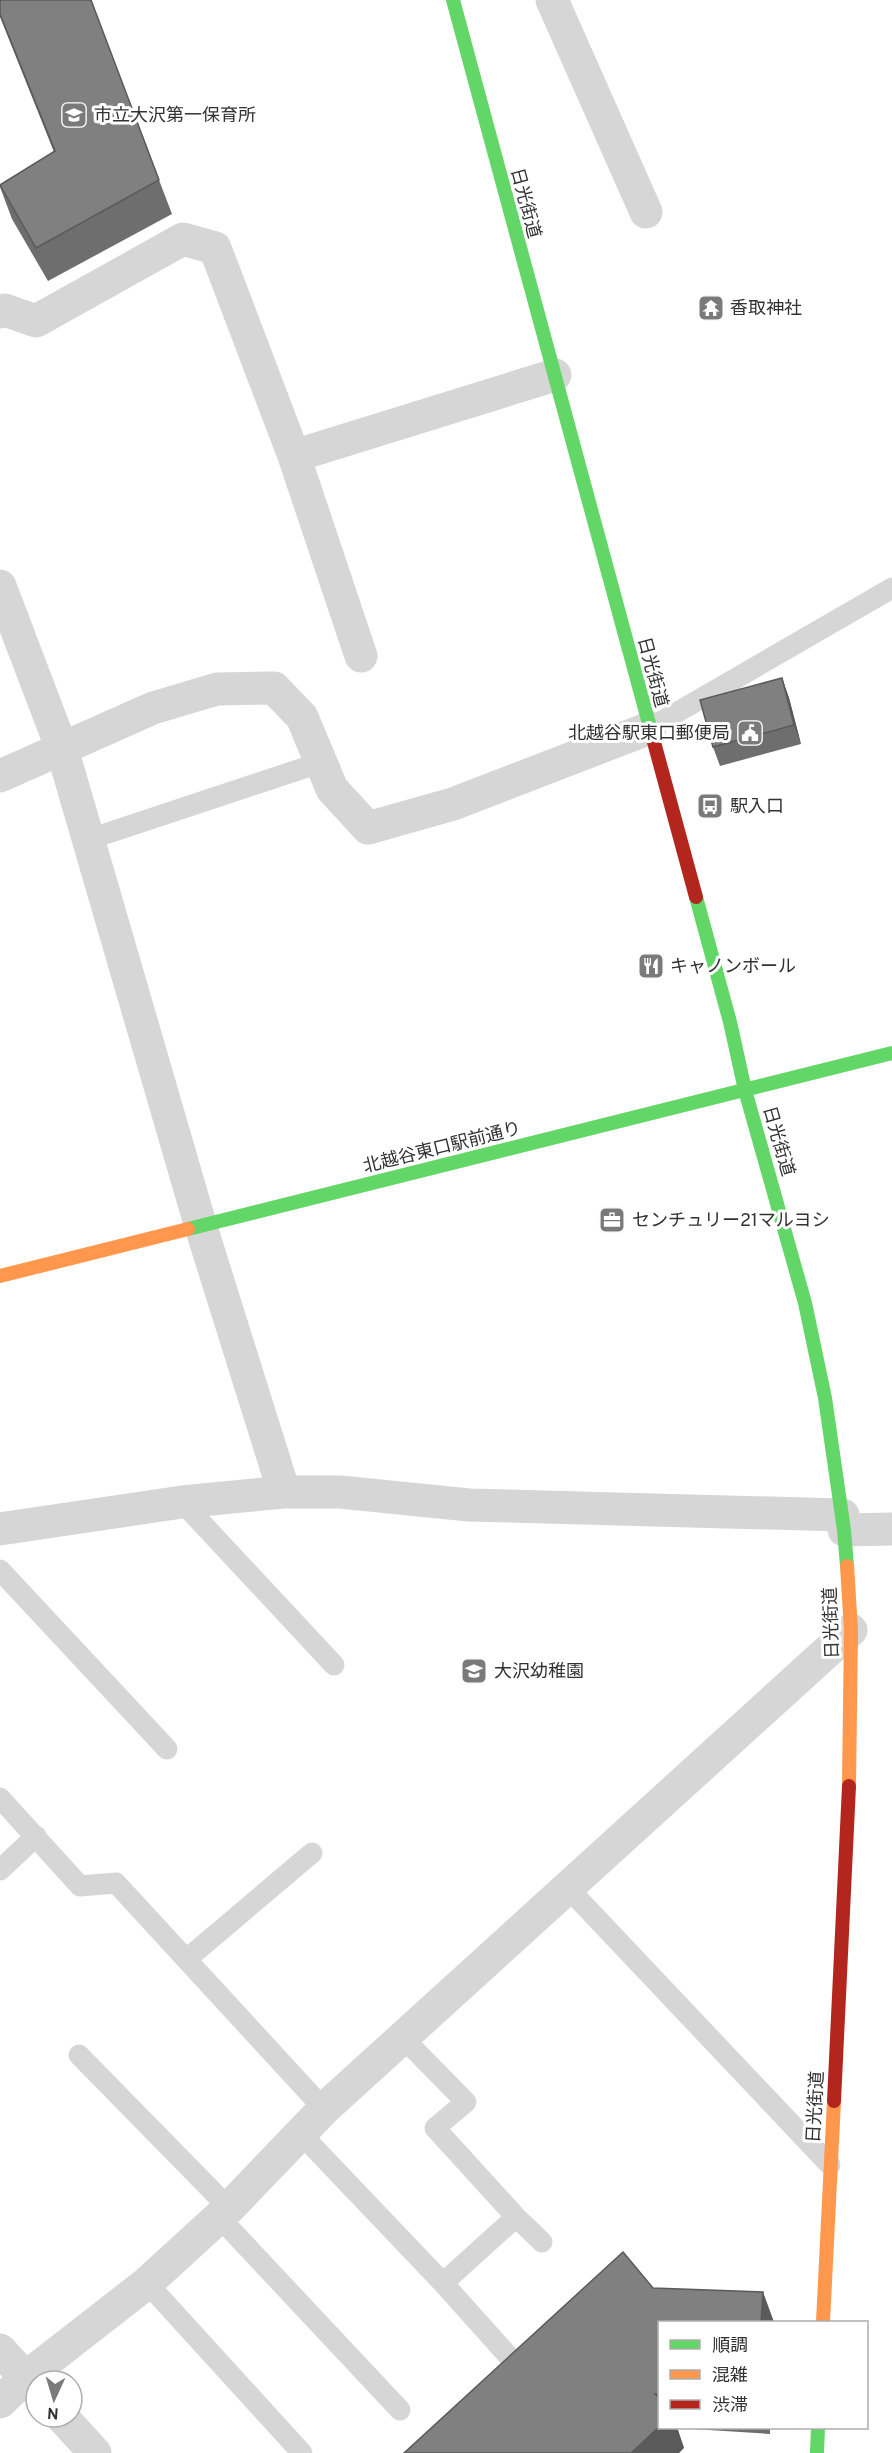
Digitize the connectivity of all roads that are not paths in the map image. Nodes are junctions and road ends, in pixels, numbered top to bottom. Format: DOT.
graph roads {
  1 [pos="453,0"];
  2 [pos="552,0"];
  3 [pos="646,212"];
  4 [pos="0,312"];
  5 [pos="555,375"];
  6 [pos="294,456"];
  7 [pos="0,586"];
  8 [pos="892,588"];
  9 [pos="360,656"];
  10 [pos="650,728"];
  11 [pos="62,749"];
  12 [pos="322,762"];
  13 [pos="0,776"];
  14 [pos="87,840"];
  15 [pos="892,1053"];
  16 [pos="745,1090"];
  17 [pos="201,1227"];
  18 [pos="0,1276"];
  19 [pos="284,1492"];
  20 [pos="182,1502"];
  21 [pos="843,1522"];
  22 [pos="0,1529"];
  23 [pos="892,1529"];
  24 [pos="0,1570"];
  25 [pos="851,1630"];
  26 [pos="334,1665"];
  27 [pos="167,1749"];
  28 [pos="0,1798"];
  29 [pos="36,1836"];
  30 [pos="312,1853"];
  31 [pos="0,1870"];
  32 [pos="567,1887"];
  33 [pos="188,1958"];
  34 [pos="403,2038"];
  35 [pos="79,2055"];
  36 [pos="324,2109"];
  37 [pos="301,2134"];
  38 [pos="830,2165"];
  39 [pos="224,2212"];
  40 [pos="516,2217"];
  41 [pos="542,2242"];
  42 [pos="147,2283"];
  43 [pos="442,2283"];
  44 [pos="823,2321"];
  45 [pos="0,2350"];
  46 [pos="512,2360"];
  47 [pos="48,2369"];
  48 [pos="24,2376"];
  49 [pos="24,2388"];
  50 [pos="0,2402"];
  51 [pos="400,2410"];
  52 [pos="73,2429"];
  53 [pos="818,2429"];
  54 [pos="95,2453"];
  55 [pos="302,2453"];
  56 [pos="817,2453"];
  1 -- 5 [label="main road, 日光街道"];
  2 -- 3 [label="street"];
  4 -- 6 [label="street"];
  5 -- 6 [label="street"];
  5 -- 10 [label="main road, 日光街道"];
  6 -- 9 [label="street"];
  7 -- 11 [label="street"];
  8 -- 10 [label="lane"];
  10 -- 12 [label="street"];
  10 -- 16 [label="main road, 日光街道"];
  11 -- 12 [label="street"];
  11 -- 13 [label="street"];
  11 -- 14 [label="street"];
  12 -- 14 [label="lane"];
  14 -- 17 [label="street"];
  15 -- 16 [label="main road, 北越谷東口駅前通り"];
  16 -- 17 [label="main road, 北越谷東口駅前通り"];
  16 -- 21 [label="main road, 日光街道"];
  17 -- 18 [label="main road, 北越谷東口駅前通り"];
  17 -- 19 [label="street"];
  19 -- 20 [label="street"];
  19 -- 21 [label="street"];
  20 -- 22 [label="street"];
  20 -- 26 [label="lane"];
  21 -- 23 [label="street"];
  21 -- 25 [label="main road, 日光街道"];
  24 -- 27 [label="lane"];
  25 -- 32 [label="street"];
  25 -- 38 [label="main road, 日光街道"];
  28 -- 29 [label="lane"];
  29 -- 31 [label="lane"];
  29 -- 33 [label="lane"];
  30 -- 33 [label="lane"];
  32 -- 34 [label="street"];
  32 -- 38 [label="lane"];
  33 -- 36 [label="lane"];
  34 -- 36 [label="street"];
  34 -- 40 [label="lane"];
  35 -- 39 [label="lane"];
  36 -- 37 [label="street"];
  37 -- 39 [label="street"];
  37 -- 43 [label="lane"];
  38 -- 44 [label="main road, 日光街道"];
  39 -- 42 [label="street"];
  39 -- 51 [label="lane"];
  40 -- 41 [label="lane"];
  40 -- 43 [label="lane"];
  42 -- 47 [label="street"];
  42 -- 55 [label="lane"];
  43 -- 46 [label="lane"];
  45 -- 48 [label="street"];
  49 -- 50 [label="street"];
  52 -- 54 [label="street"];
  53 -- 56 [label="main road"];
}
